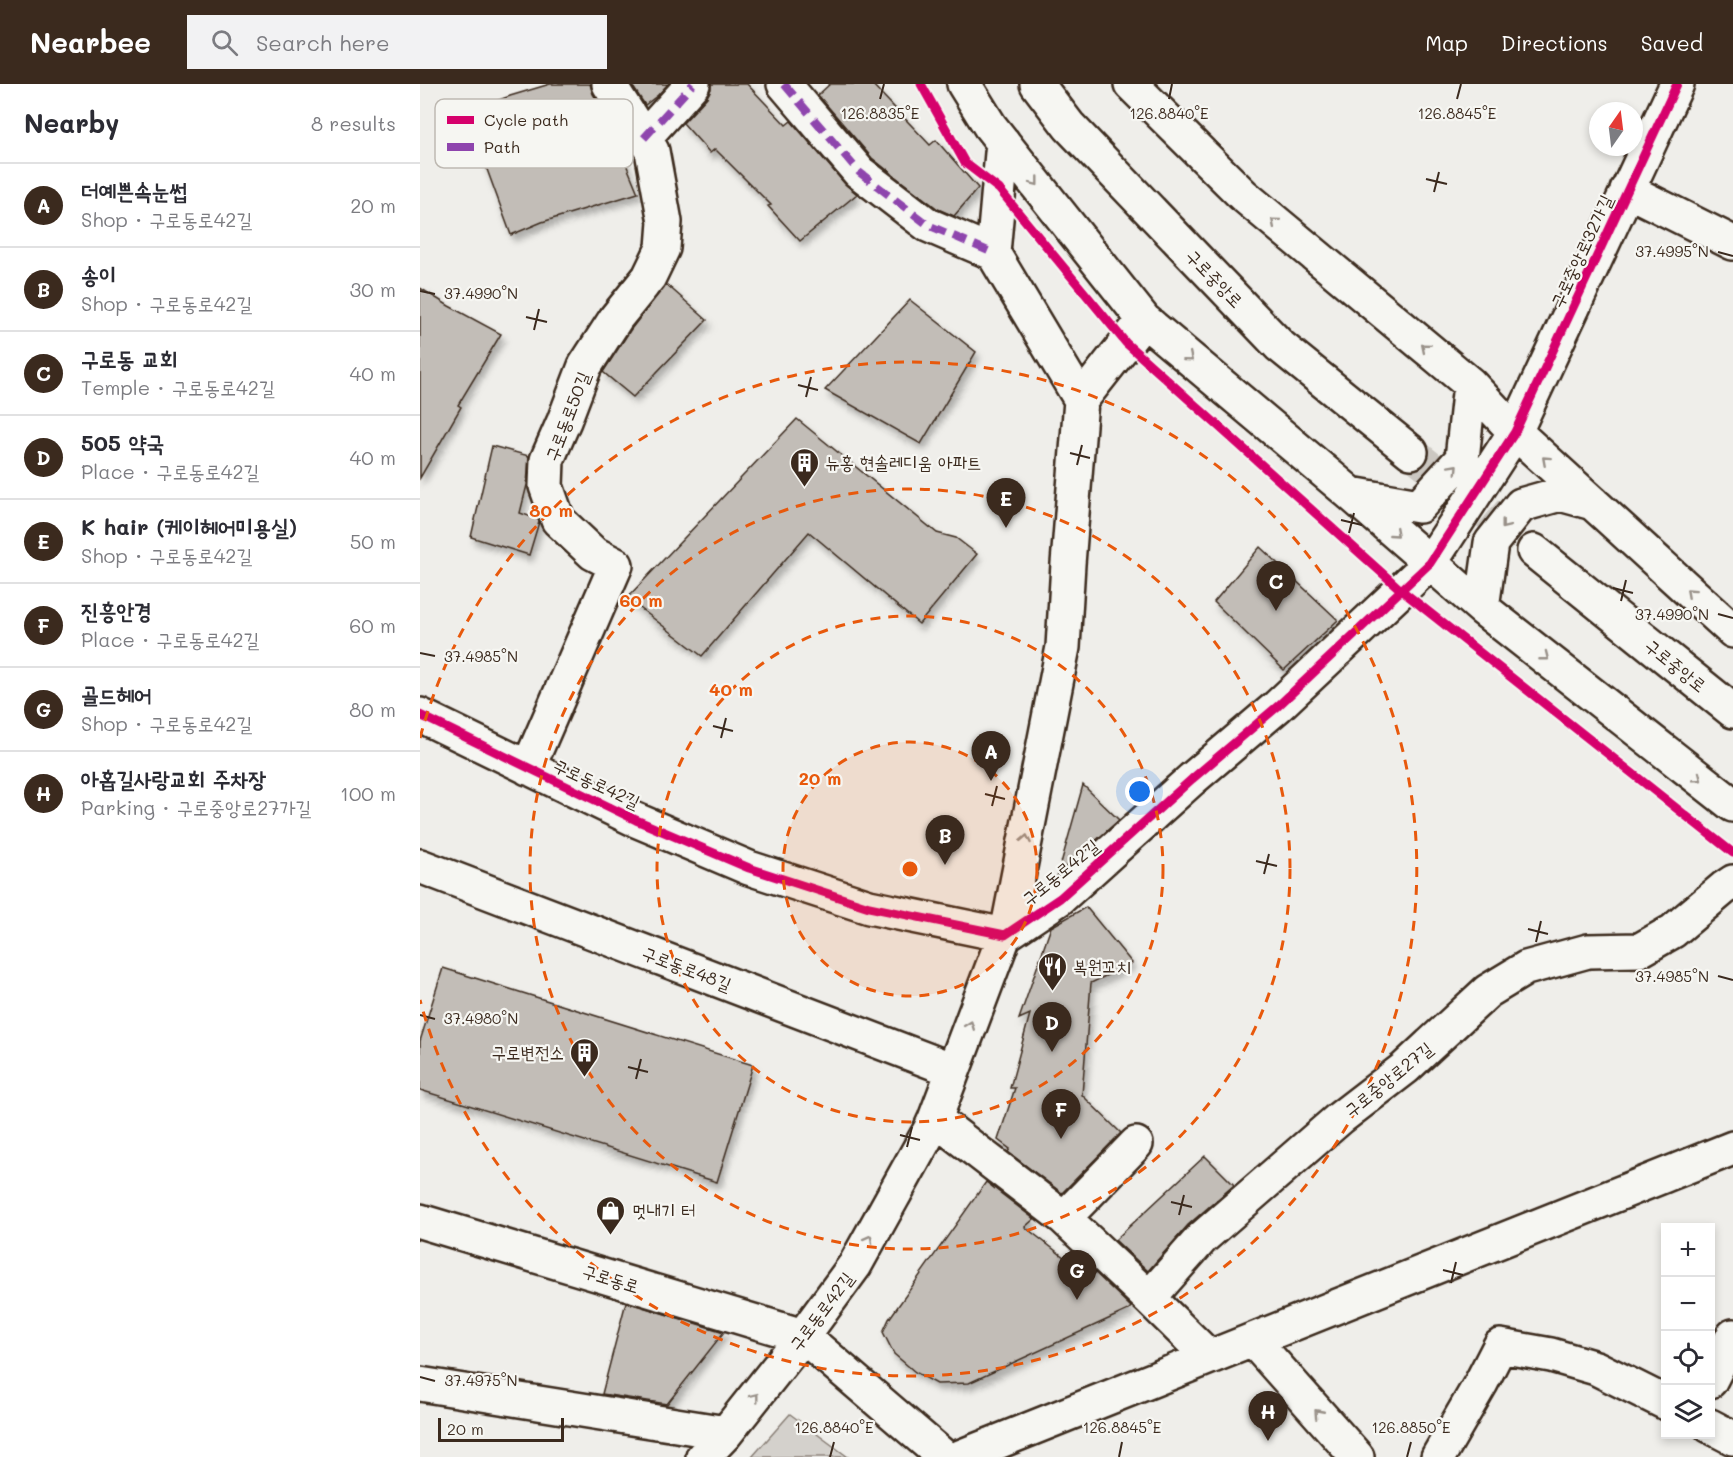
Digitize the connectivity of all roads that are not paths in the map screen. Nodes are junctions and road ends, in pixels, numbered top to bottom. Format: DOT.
graph roads {
  1 [pos="609,84"];
  2 [pos="693,84"];
  3 [pos="783,84"];
  4 [pos="964,84"];
  5 [pos="1037,84"];
  6 [pos="1131,84"];
  7 [pos="1677,84"];
  8 [pos="619,99"];
  9 [pos="633,121"];
  10 [pos="644,138"];
  11 [pos="1003,142"];
  12 [pos="1628,190"];
  13 [pos="1733,243"];
  14 [pos="993,253"];
  15 [pos="1144,320"];
  16 [pos="1470,384"];
  17 [pos="1081,400"];
  18 [pos="1515,432"];
  19 [pos="1412,452"];
  20 [pos="1351,494"];
  21 [pos="1593,503"];
  22 [pos="1534,551"];
  23 [pos="1430,563"];
  24 [pos="1482,608"];
  25 [pos="1733,631"];
  26 [pos="1733,711"];
  27 [pos="420,715"];
  28 [pos="528,768"];
  29 [pos="1733,806"];
  30 [pos="420,866"];
  31 [pos="1733,882"];
  32 [pos="1005,935"];
  33 [pos="953,1070"];
  34 [pos="935,1119"];
  35 [pos="1136,1143"];
  36 [pos="1733,1148"];
  37 [pos="1064,1218"];
  38 [pos="420,1221"];
  39 [pos="1149,1298"];
  40 [pos="803,1336"];
  41 [pos="1733,1336"];
  42 [pos="1253,1340"];
  43 [pos="1209,1357"];
  44 [pos="1715,1371"];
  45 [pos="421,1385"];
  46 [pos="1661,1401"];
  47 [pos="1715,1429"];
  48 [pos="726,1433"];
  49 [pos="1733,1438"];
  50 [pos="703,1457"];
  51 [pos="944,1457"];
  52 [pos="960,1457"];
  53 [pos="1357,1457"];
  54 [pos="1438,1457"];
  1 -- 8 [label="street, 구로동로50길"];
  2 -- 10 [label="street"];
  3 -- 14 [label="street"];
  4 -- 11 [label="street"];
  5 -- 19 [label="street, 구로중앙로"];
  16 -- 6 [label="street, one-way"];
  7 -- 12 [label="street, 구로중앙로32가길"];
  9 -- 10 [label="street, 구로동로50길"];
  10 -- 28 [label="street, 구로동로50길"];
  11 -- 14 [label="street"];
  11 -- 15 [label="street, one-way"];
  12 -- 13 [label="street, 구로중앙로32가길"];
  12 -- 18 [label="street, 구로중앙로32가길"];
  14 -- 17 [label="street"];
  15 -- 17 [label="street"];
  15 -- 20 [label="street, one-way"];
  16 -- 18 [label="street"];
  20 -- 16 [label="street, one-way"];
  32 -- 17 [label="street, 구로동로42길, one-way"];
  21 -- 18 [label="street, one-way"];
  18 -- 23 [label="street, 구로중앙로32가길"];
  20 -- 23 [label="street, one-way"];
  21 -- 24 [label="street, one-way"];
  25 -- 21 [label="street, one-way"];
  22 -- 26 [label="street, 구로중앙로"];
  23 -- 24 [label="street"];
  23 -- 32 [label="street, 구로동로42길"];
  24 -- 29 [label="street, one-way"];
  27 -- 28 [label="street"];
  28 -- 32 [label="street, 구로동로42길"];
  30 -- 33 [label="street, 구로동로48길"];
  31 -- 39 [label="street, 구로중앙로27길"];
  33 -- 32 [label="street, 구로동로42길, one-way"];
  33 -- 34 [label="street, 구로동로42길"];
  34 -- 37 [label="street"];
  40 -- 34 [label="street, 구로동로42길, one-way"];
  35 -- 37 [label="street"];
  36 -- 42 [label="street"];
  37 -- 39 [label="street"];
  38 -- 40 [label="street, 구로동로"];
  39 -- 43 [label="street"];
  48 -- 40 [label="street, 구로동로42길, one-way"];
  40 -- 51 [label="street"];
  41 -- 44 [label="street"];
  42 -- 43 [label="street"];
  53 -- 42 [label="street, one-way"];
  43 -- 52 [label="street"];
  45 -- 48 [label="street"];
  46 -- 54 [label="street"];
  47 -- 49 [label="street"];
  48 -- 50 [label="street, 구로동로42길"];
}
